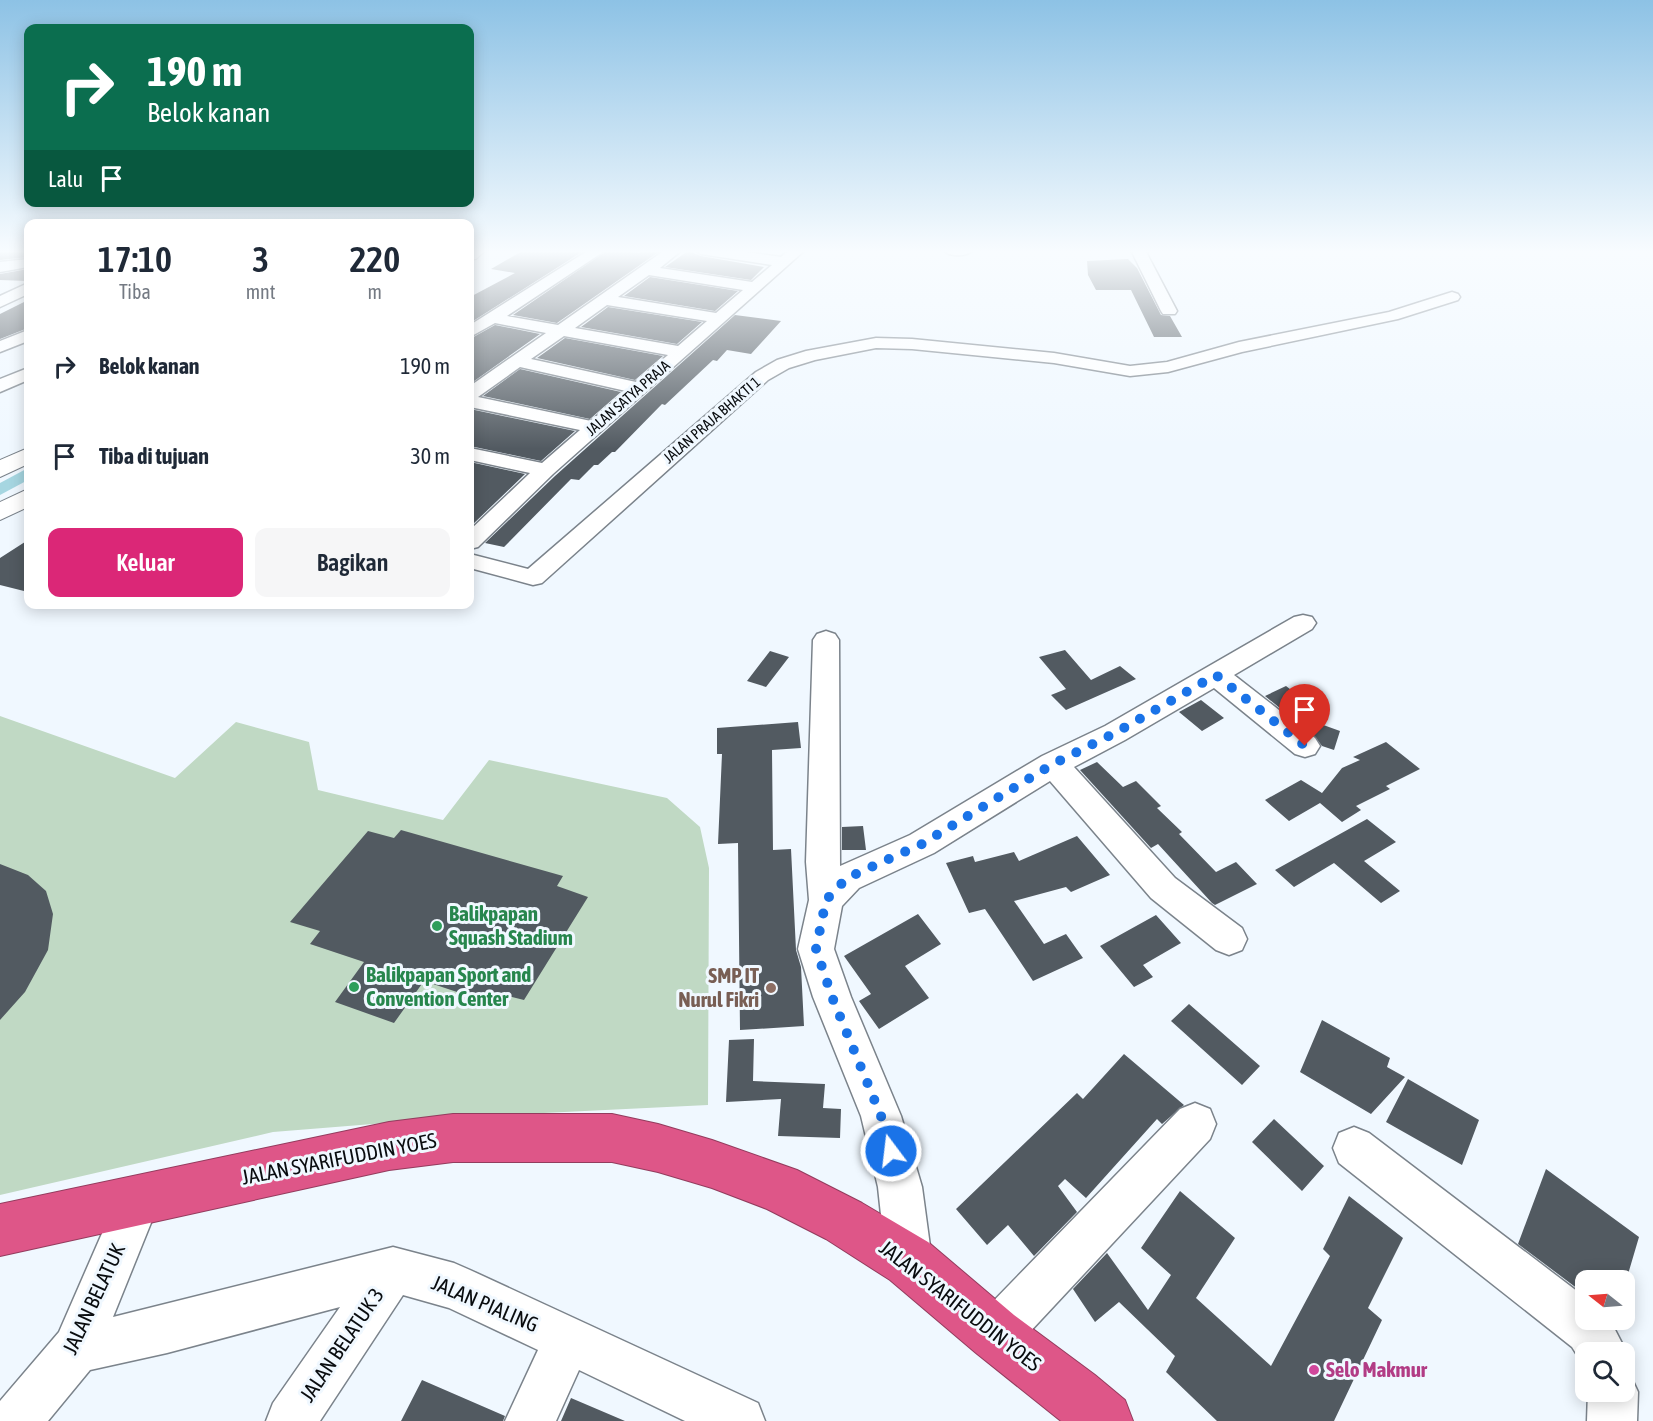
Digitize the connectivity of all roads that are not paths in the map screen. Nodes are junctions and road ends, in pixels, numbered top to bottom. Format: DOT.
graph roads {
  1 [pos="495,316"];
  2 [pos="580,316"];
  3 [pos="708,316"];
  4 [pos="1390,316"];
  5 [pos="492,318"];
  6 [pos="719,318"];
  7 [pos="474,329"];
  8 [pos="560,330"];
  9 [pos="24,337"];
  10 [pos="0,347"];
  11 [pos="682,352"];
  12 [pos="515,362"];
  13 [pos="24,375"];
  14 [pos="0,386"];
  15 [pos="639,388"];
  16 [pos="474,391"];
  17 [pos="474,402"];
  18 [pos="593,427"];
  19 [pos="24,457"];
  20 [pos="474,459"];
  21 [pos="0,470"];
  22 [pos="546,470"];
  23 [pos="24,499"];
  24 [pos="0,512"];
  25 [pos="474,538"];
  26 [pos="474,562"];
  27 [pos="1303,623"];
  28 [pos="826,640"];
  29 [pos="1216,675"];
  30 [pos="1305,746"];
  31 [pos="1053,764"];
  32 [pos="826,900"];
  33 [pos="1230,939"];
  34 [pos="1195,1124"];
  35 [pos="1354,1148"];
  36 [pos="139,1198"];
  37 [pos="0,1230"];
  38 [pos="909,1261"];
  39 [pos="393,1270"];
  40 [pos="995,1334"];
  41 [pos="568,1340"];
  42 [pos="1596,1342"];
  43 [pos="76,1349"];
  44 [pos="1613,1402"];
  45 [pos="1081,1412"];
  46 [pos="16,1421"];
  47 [pos="291,1421"];
  48 [pos="530,1421"];
  49 [pos="740,1421"];
  50 [pos="1612,1421"];
  1 -- 5 [label="street"];
  2 -- 8 [label="street"];
  3 -- 6 [label="street"];
  4 -- 26 [label="street, JALAN PRAJA BHAKTI 1"];
  5 -- 7 [label="street"];
  5 -- 8 [label="street"];
  6 -- 11 [label="street, JALAN SATYA PRAJA"];
  8 -- 11 [label="street"];
  8 -- 12 [label="street"];
  9 -- 10 [label="street"];
  11 -- 15 [label="street, JALAN SATYA PRAJA"];
  12 -- 15 [label="street"];
  12 -- 16 [label="street"];
  13 -- 14 [label="street"];
  15 -- 18 [label="street, JALAN SATYA PRAJA"];
  17 -- 18 [label="street"];
  18 -- 22 [label="street, JALAN SATYA PRAJA"];
  19 -- 21 [label="street"];
  20 -- 22 [label="street"];
  22 -- 25 [label="street, JALAN SATYA PRAJA"];
  23 -- 24 [label="street"];
  27 -- 29 [label="street"];
  28 -- 32 [label="street"];
  29 -- 30 [label="street"];
  29 -- 31 [label="street"];
  31 -- 32 [label="street"];
  31 -- 33 [label="street"];
  32 -- 38 [label="street"];
  34 -- 40 [label="street"];
  35 -- 42 [label="street"];
  36 -- 37 [label="highway, JALAN SYARIFUDDIN YOES"];
  36 -- 38 [label="highway, JALAN SYARIFUDDIN YOES"];
  36 -- 43 [label="street, JALAN BELATUK"];
  38 -- 40 [label="highway, JALAN SYARIFUDDIN YOES"];
  39 -- 41 [label="street, JALAN PIALING"];
  39 -- 43 [label="street, JALAN PIALING"];
  39 -- 47 [label="street, JALAN BELATUK 3"];
  40 -- 45 [label="highway, JALAN SYARIFUDDIN YOES"];
  41 -- 48 [label="street"];
  41 -- 49 [label="street, JALAN PIALING"];
  43 -- 46 [label="street, JALAN BELATUK"];
  44 -- 50 [label="street"];
}
